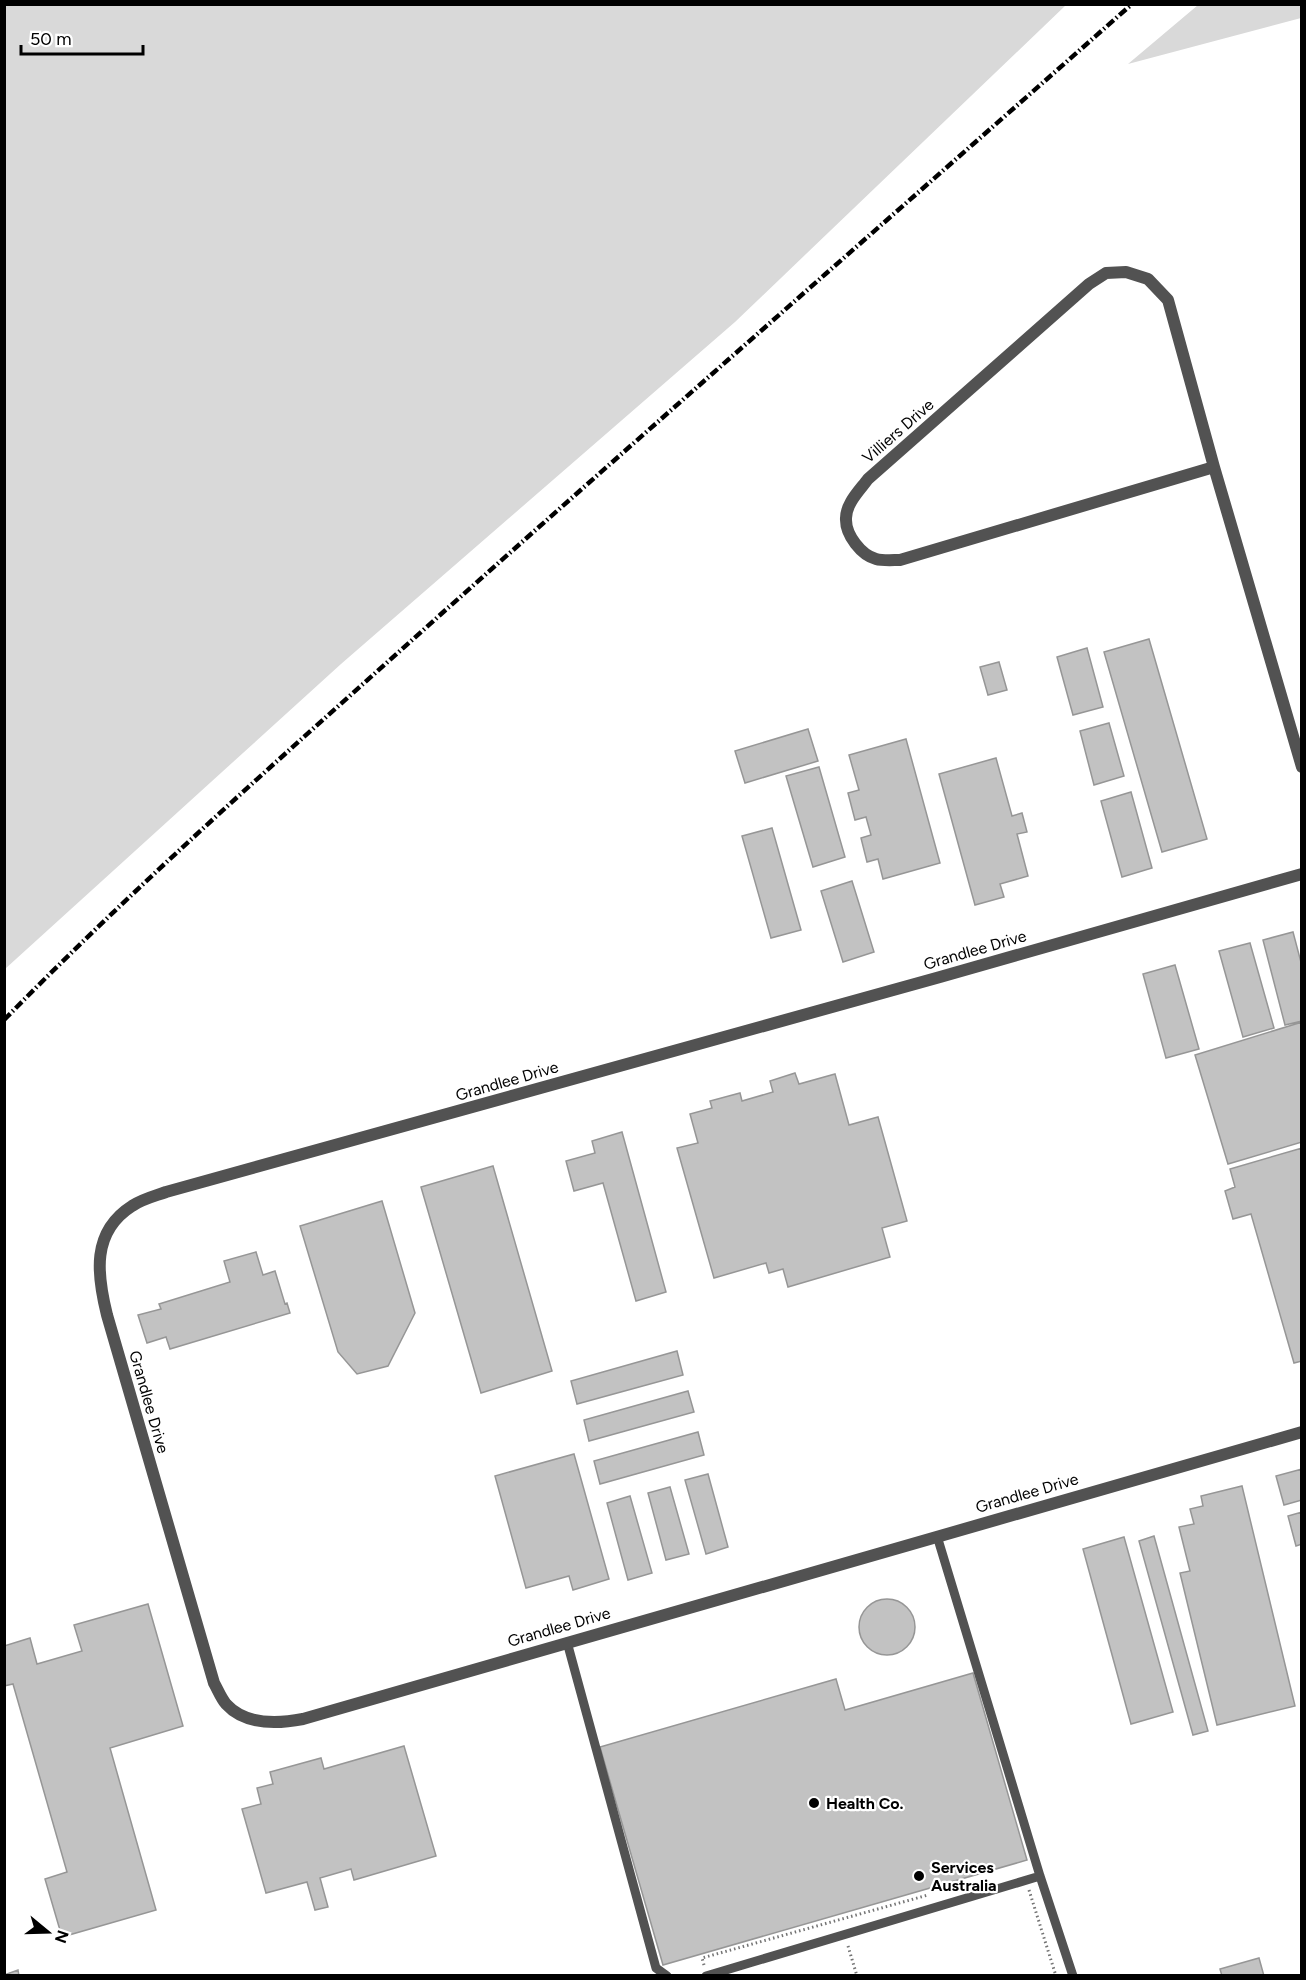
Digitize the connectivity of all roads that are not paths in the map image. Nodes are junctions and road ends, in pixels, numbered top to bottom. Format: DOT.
graph roads {
  1 [pos="1214,467"];
  2 [pos="1302,767"];
  3 [pos="1302,874"];
  4 [pos="1302,1432"];
  5 [pos="937,1536"];
  6 [pos="567,1642"];
  7 [pos="1041,1876"];
  8 [pos="668,1976"];
  9 [pos="706,1976"];
  10 [pos="1073,1976"];
  1 -- 1 [label="street, Villiers Drive"];
  1 -- 2 [label="street, Villiers Drive"];
  3 -- 6 [label="street, Grandlee Drive"];
  4 -- 5 [label="street, Grandlee Drive"];
  5 -- 6 [label="street, Grandlee Drive"];
  5 -- 7 [label="lane"];
  6 -- 8 [label="lane"];
  7 -- 9 [label="lane"];
  7 -- 10 [label="lane"];
}
